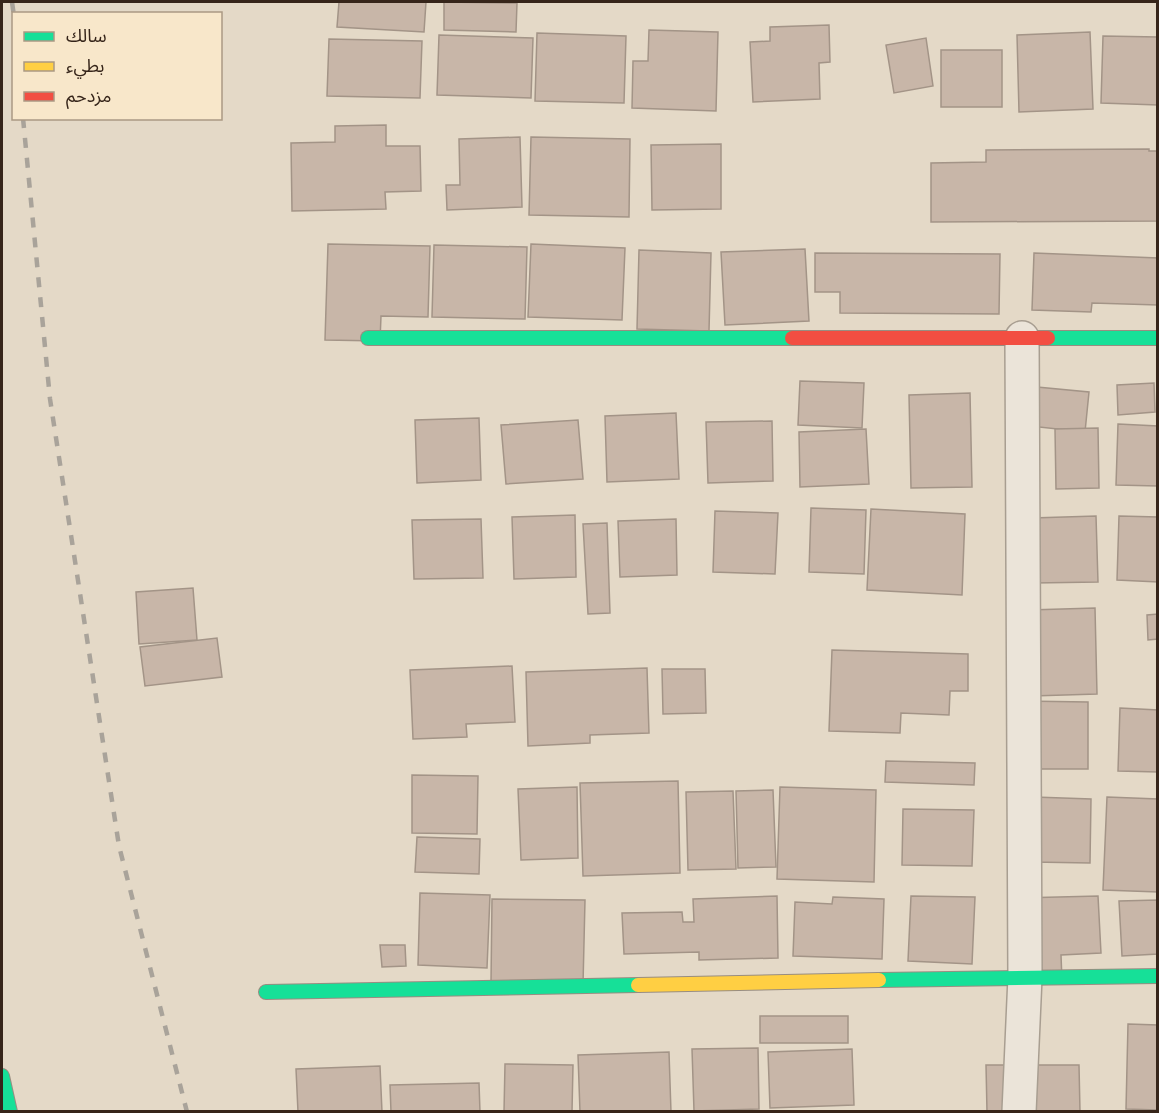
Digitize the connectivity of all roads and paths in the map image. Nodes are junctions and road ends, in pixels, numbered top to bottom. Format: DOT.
graph roads {
  1 [pos="368,338"];
  2 [pos="1022,338"];
  3 [pos="1158,338"];
  4 [pos="1158,976"];
  5 [pos="1025,977"];
  6 [pos="266,992"];
  7 [pos="2,1076"];
  8 [pos="10,1112"];
  9 [pos="1019,1112"];
  1 -- 2 [label="street"];
  2 -- 3 [label="street"];
  2 -- 5 [label="street"];
  4 -- 5 [label="street"];
  5 -- 6 [label="street"];
  5 -- 9 [label="street"];
  7 -- 8 [label="street"];
}
